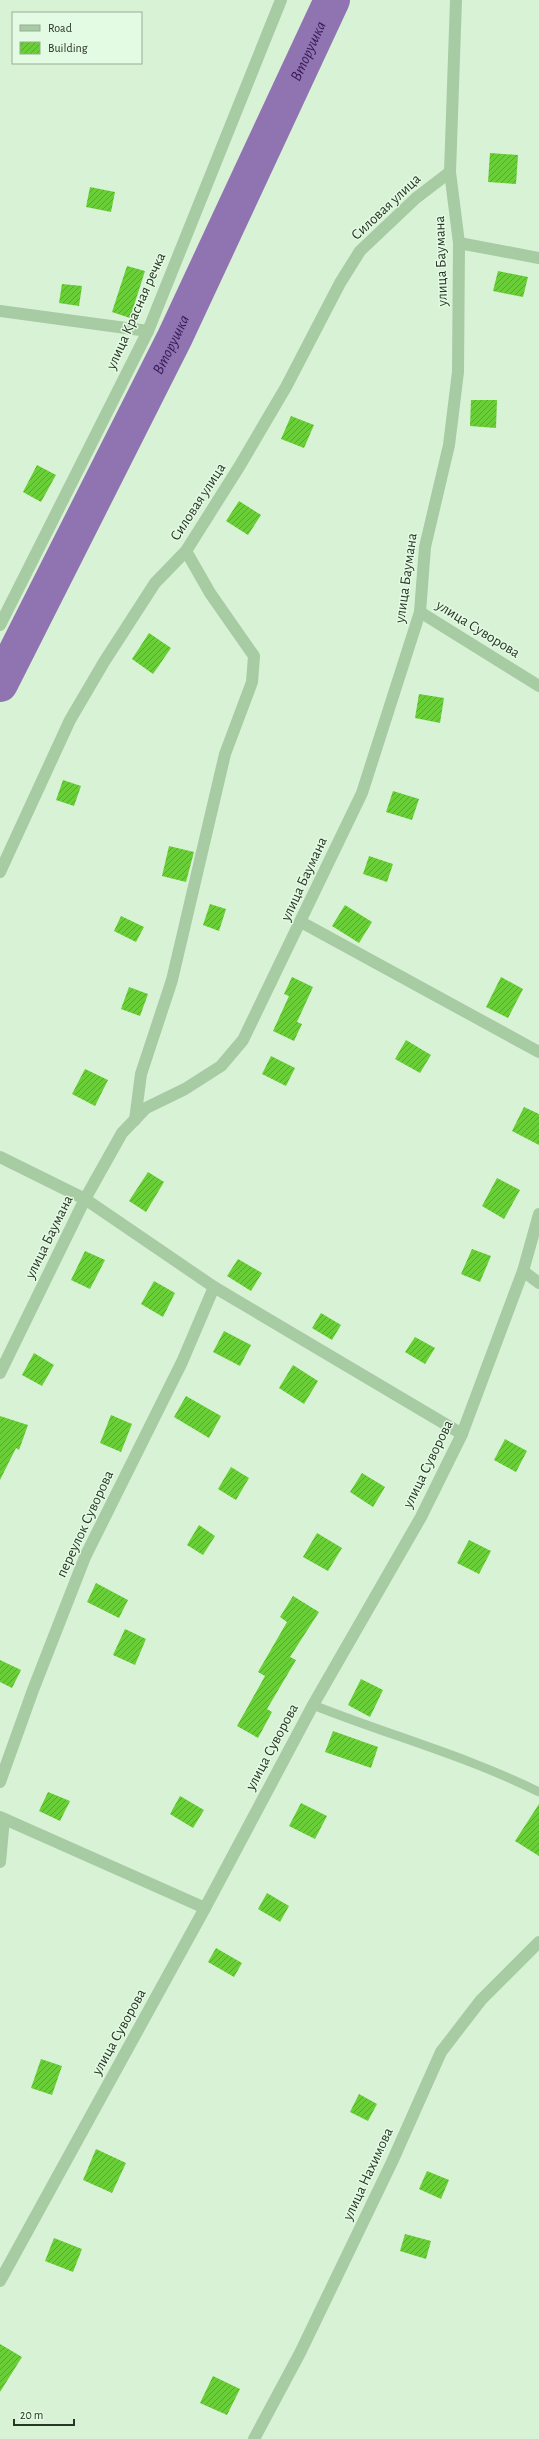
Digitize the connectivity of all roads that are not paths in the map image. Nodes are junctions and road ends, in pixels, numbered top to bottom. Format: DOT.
graph roads {
  1 [pos="281,0"];
  2 [pos="456,0"];
  3 [pos="450,172"];
  4 [pos="460,243"];
  5 [pos="539,258"];
  6 [pos="0,311"];
  7 [pos="148,331"];
  8 [pos="186,551"];
  9 [pos="420,612"];
  10 [pos="0,625"];
  11 [pos="539,686"];
  12 [pos="0,872"];
  13 [pos="301,922"];
  14 [pos="539,1052"];
  15 [pos="135,1120"];
  16 [pos="0,1157"];
  17 [pos="85,1199"];
  18 [pos="539,1214"];
  19 [pos="523,1271"];
  20 [pos="539,1283"];
  21 [pos="214,1286"];
  22 [pos="0,1373"];
  23 [pos="462,1434"];
  24 [pos="313,1705"];
  25 [pos="0,1782"];
  26 [pos="539,1792"];
  27 [pos="2,1818"];
  28 [pos="0,1862"];
  29 [pos="205,1908"];
  30 [pos="539,1942"];
  31 [pos="0,2281"];
  32 [pos="254,2439"];
  1 -- 7 [label="street, улица Красная речка"];
  2 -- 3 [label="street, улица Баумана"];
  3 -- 4 [label="street, улица Баумана"];
  3 -- 8 [label="street, Силовая улица"];
  4 -- 5 [label="street"];
  4 -- 9 [label="street, улица Баумана"];
  6 -- 7 [label="street"];
  7 -- 10 [label="street, улица Красная речка"];
  8 -- 12 [label="street, Силовая улица"];
  8 -- 15 [label="street"];
  9 -- 11 [label="street, улица Суворова"];
  9 -- 13 [label="street, улица Баумана"];
  13 -- 14 [label="street"];
  13 -- 15 [label="street, улица Баумана"];
  15 -- 17 [label="street, улица Баумана"];
  16 -- 17 [label="street"];
  17 -- 21 [label="street"];
  17 -- 22 [label="street, улица Баумана"];
  18 -- 19 [label="street, улица Суворова"];
  19 -- 20 [label="street"];
  19 -- 23 [label="street, улица Суворова"];
  21 -- 23 [label="street"];
  21 -- 25 [label="street, переулок Суворова"];
  23 -- 24 [label="street, улица Суворова"];
  24 -- 26 [label="lane"];
  24 -- 29 [label="street, улица Суворова"];
  27 -- 28 [label="street"];
  27 -- 29 [label="street"];
  29 -- 31 [label="street, улица Суворова"];
  30 -- 32 [label="street, улица Нахимова"];
}
